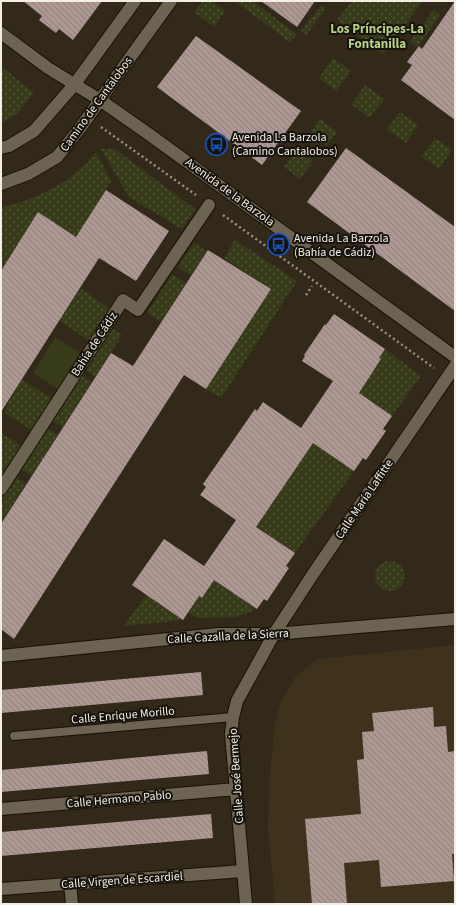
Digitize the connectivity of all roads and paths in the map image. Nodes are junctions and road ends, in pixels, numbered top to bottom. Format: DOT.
graph roads {
  1 [pos="134,1"];
  2 [pos="171,1"];
  3 [pos="1,33"];
  4 [pos="74,85"];
  5 [pos="100,100"];
  6 [pos="87,118"];
  7 [pos="1,148"];
  8 [pos="1,184"];
  9 [pos="209,205"];
  10 [pos="312,286"];
  11 [pos="306,295"];
  12 [pos="455,357"];
  13 [pos="455,366"];
  14 [pos="447,377"];
  15 [pos="1,489"];
  16 [pos="455,619"];
  17 [pos="274,634"];
  18 [pos="1,656"];
  19 [pos="233,717"];
  20 [pos="14,736"];
  21 [pos="236,789"];
  22 [pos="1,809"];
  23 [pos="243,870"];
  24 [pos="70,884"];
  25 [pos="1,889"];
  26 [pos="72,904"];
  27 [pos="246,904"];
  1 -- 4 [label="street"];
  2 -- 5 [label="street, Camino de Cantalobos"];
  3 -- 4 [label="street, Avenida de la Barzola"];
  4 -- 5 [label="street, Avenida de la Barzola"];
  4 -- 7 [label="street"];
  5 -- 6 [label="street, Camino de Cantalobos"];
  5 -- 12 [label="street, Avenida de la Barzola"];
  6 -- 8 [label="street, Camino de Cantalobos"];
  6 -- 9 [label="path"];
  9 -- 14 [label="path"];
  9 -- 15 [label="street, Bahía de Cádiz"];
  10 -- 11 [label="path"];
  13 -- 14 [label="street, Calle María Laffitte"];
  14 -- 17 [label="street, Calle María Laffitte"];
  16 -- 17 [label="street, Calle Cazalla de la Sierra"];
  17 -- 18 [label="street, Calle Cazalla de la Sierra"];
  17 -- 19 [label="street, Calle José Bermejo"];
  19 -- 20 [label="lane, Calle Enrique Morillo"];
  19 -- 21 [label="street, Calle José Bermejo"];
  21 -- 22 [label="street, Calle Hermano Pablo"];
  21 -- 23 [label="street, Calle José Bermejo"];
  23 -- 24 [label="street, Calle Virgen de Escardiel"];
  23 -- 27 [label="street, Calle José Bermejo"];
  24 -- 25 [label="street, Calle Virgen de Escardiel"];
  24 -- 26 [label="street"];
}
